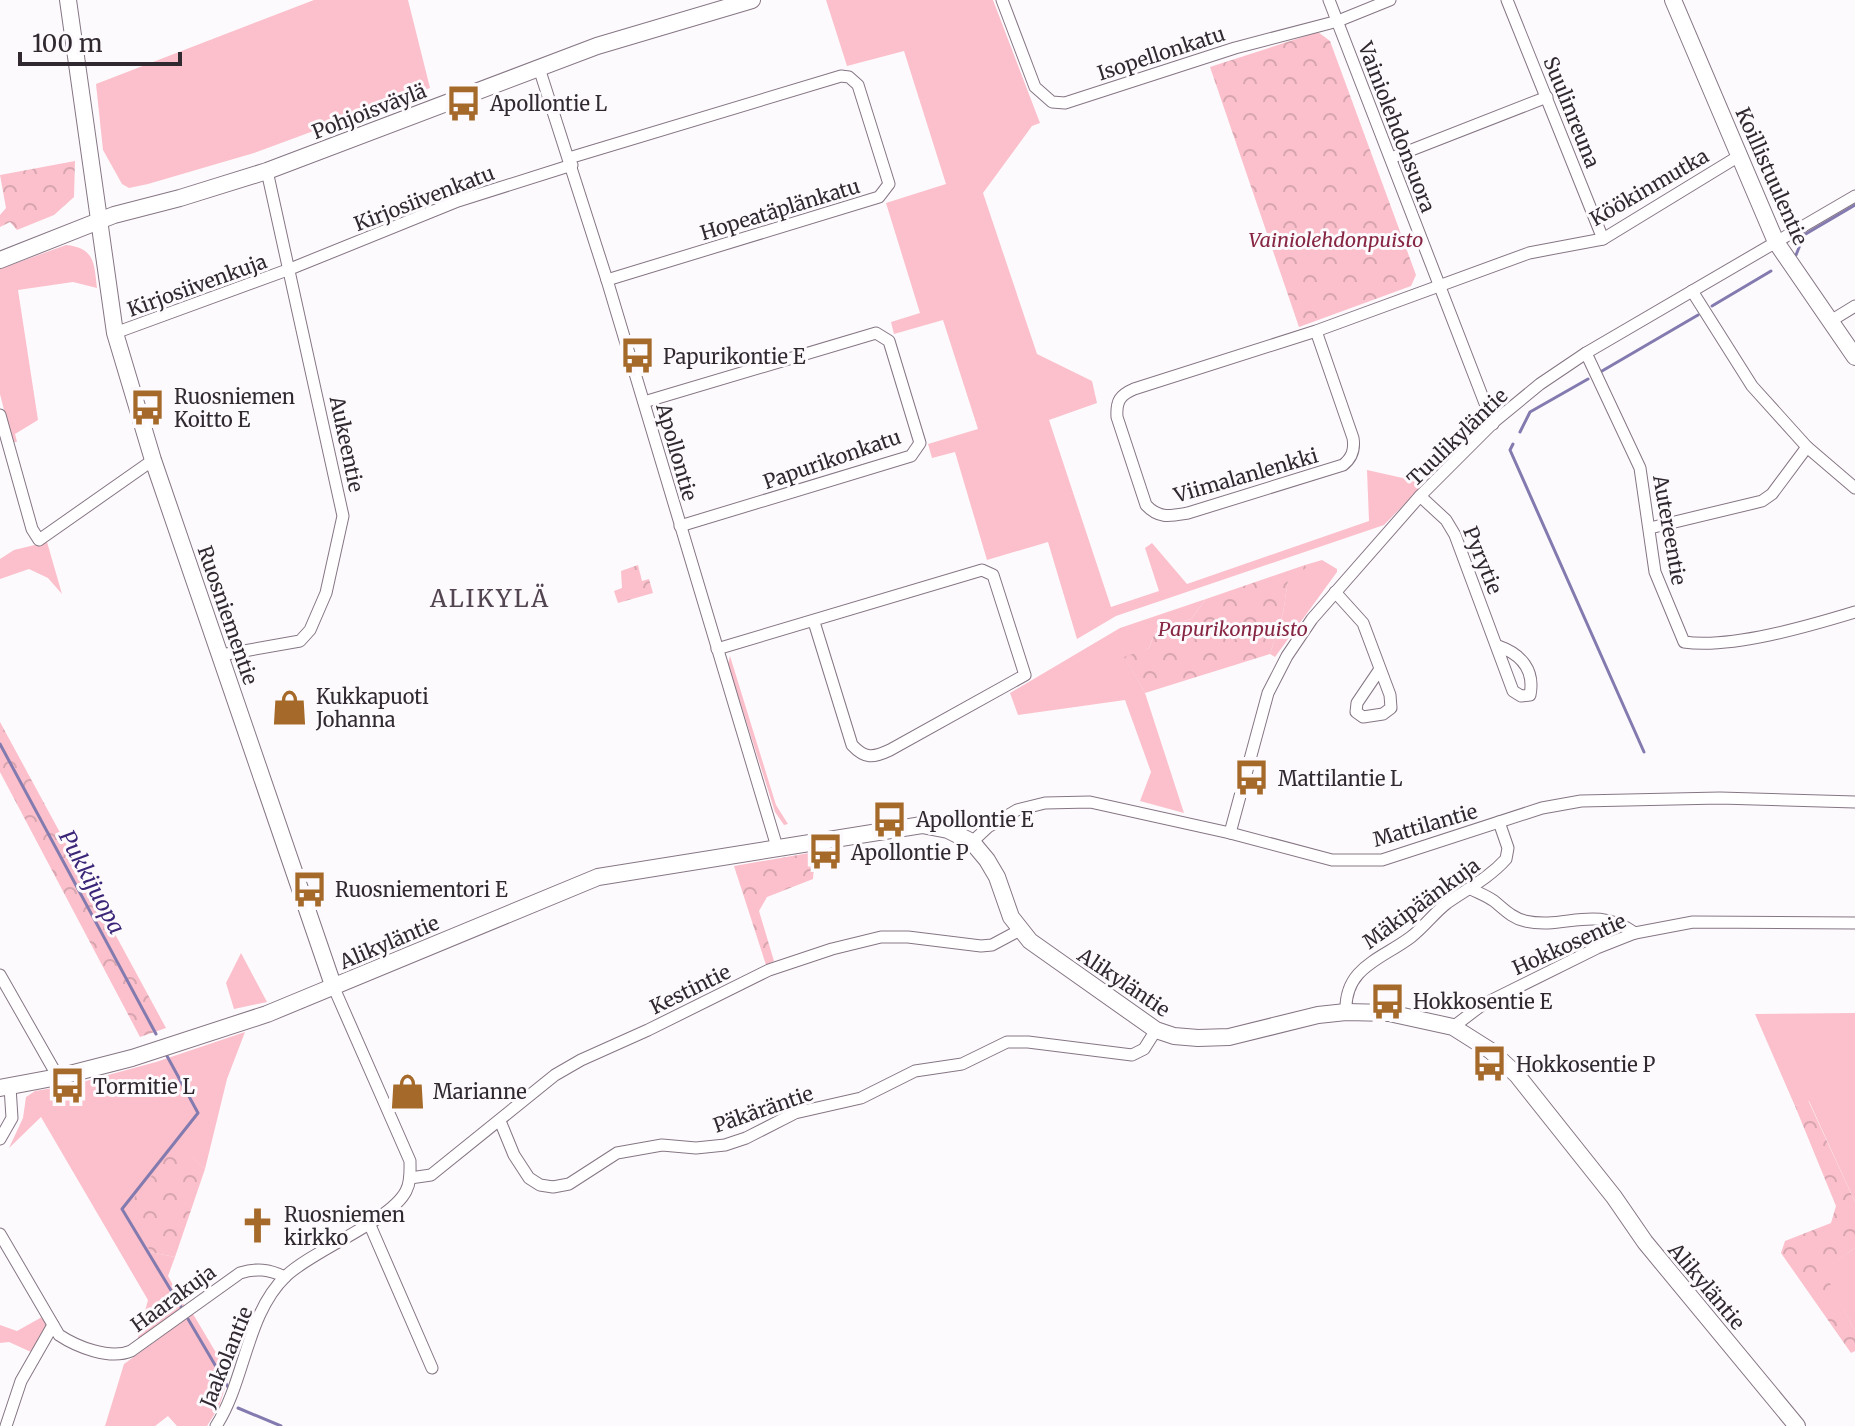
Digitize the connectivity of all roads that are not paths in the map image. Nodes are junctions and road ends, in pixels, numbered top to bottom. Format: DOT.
graph roads {
  1 [pos="68,0"];
  2 [pos="1002,0"];
  3 [pos="1329,0"];
  4 [pos="1390,0"];
  5 [pos="1507,0"];
  6 [pos="1673,0"];
  7 [pos="742,1"];
  8 [pos="1338,21"];
  9 [pos="539,68"];
  10 [pos="1547,97"];
  11 [pos="1739,156"];
  12 [pos="1391,158"];
  13 [pos="570,162"];
  14 [pos="267,171"];
  15 [pos="1855,196"];
  16 [pos="101,220"];
  17 [pos="1603,239"];
  18 [pos="1776,242"];
  19 [pos="0,260"];
  20 [pos="290,269"];
  21 [pos="607,280"];
  22 [pos="1439,288"];
  23 [pos="1692,291"];
  24 [pos="1855,306"];
  25 [pos="1829,322"];
  26 [pos="1316,331"];
  27 [pos="115,333"];
  28 [pos="1586,353"];
  29 [pos="1855,357"];
  30 [pos="644,402"];
  31 [pos="0,415"];
  32 [pos="1493,424"];
  33 [pos="1807,447"];
  34 [pos="153,460"];
  35 [pos="1855,488"];
  36 [pos="1420,496"];
  37 [pos="680,526"];
  38 [pos="1650,528"];
  39 [pos="1335,592"];
  40 [pos="1855,612"];
  41 [pos="814,622"];
  42 [pos="1498,646"];
  43 [pos="717,649"];
  44 [pos="221,655"];
  45 [pos="1380,669"];
  46 [pos="1855,802"];
  47 [pos="1499,822"];
  48 [pos="1230,833"];
  49 [pos="972,842"];
  50 [pos="777,847"];
  51 [pos="1471,889"];
  52 [pos="1855,923"];
  53 [pos="1020,930"];
  54 [pos="1635,933"];
  55 [pos="0,975"];
  56 [pos="334,988"];
  57 [pos="1346,1012"];
  58 [pos="1453,1027"];
  59 [pos="1156,1030"];
  60 [pos="58,1077"];
  61 [pos="5,1087"];
  62 [pos="500,1121"];
  63 [pos="0,1139"];
  64 [pos="410,1178"];
  65 [pos="369,1223"];
  66 [pos="0,1234"];
  67 [pos="285,1277"];
  68 [pos="53,1325"];
  69 [pos="432,1368"];
  70 [pos="6,1426"];
  71 [pos="216,1426"];
  72 [pos="1797,1426"];
  1 -- 16 [label="street, Ruosniementie"];
  2 -- 8 [label="street, Isopellonkatu"];
  3 -- 8 [label="street, Vainiolehdonsuora"];
  4 -- 8 [label="street, Isopellonkatu"];
  5 -- 10 [label="street, Suulinreuna"];
  6 -- 11 [label="street, Koillistuulentie"];
  7 -- 9 [label="street, Pohjoisväylä"];
  8 -- 12 [label="street, Vainiolehdonsuora"];
  9 -- 13 [label="street, Apollontie"];
  9 -- 14 [label="street, Pohjoisväylä"];
  10 -- 12 [label="street"];
  10 -- 17 [label="street, Suulinreuna"];
  11 -- 17 [label="street, Köökinmutka"];
  11 -- 18 [label="street, Koillistuulentie"];
  12 -- 22 [label="street, Vainiolehdonsuora"];
  13 -- 20 [label="street, Kirjosiivenkatu"];
  13 -- 21 [label="street, Apollontie"];
  13 -- 21 [label="street, Hopeatäplänkatu"];
  14 -- 16 [label="street, Pohjoisväylä"];
  14 -- 20 [label="street, Aukeentie"];
  15 -- 18 [label="street, Tuulikyläntie"];
  16 -- 19 [label="street, Pohjoisväylä"];
  16 -- 27 [label="street, Ruosniementie"];
  17 -- 22 [label="street, Köökinmutka"];
  18 -- 23 [label="street, Tuulikyläntie"];
  18 -- 25 [label="street, Koillistuulentie"];
  20 -- 27 [label="street, Kirjosiivenkuja"];
  20 -- 44 [label="street, Aukeentie"];
  21 -- 30 [label="street, Apollontie"];
  22 -- 26 [label="street, Viimalanlenkki"];
  22 -- 32 [label="street, Vainiolehdonsuora"];
  23 -- 28 [label="street, Tuulikyläntie"];
  23 -- 33 [label="street"];
  24 -- 25 [label="street"];
  25 -- 29 [label="street, Koillistuulentie"];
  26 -- 26 [label="street, Viimalanlenkki"];
  27 -- 34 [label="street, Ruosniementie"];
  28 -- 32 [label="street, Tuulikyläntie"];
  28 -- 38 [label="street, Autereentie"];
  30 -- 37 [label="street, Apollontie"];
  30 -- 37 [label="street, Papurikonkatu"];
  31 -- 34 [label="street"];
  32 -- 36 [label="street, Tuulikyläntie"];
  33 -- 35 [label="street"];
  33 -- 38 [label="street"];
  34 -- 44 [label="street, Ruosniementie"];
  36 -- 39 [label="street, Tuulikyläntie"];
  36 -- 42 [label="street, Pyrytie"];
  37 -- 43 [label="street, Apollontie"];
  38 -- 40 [label="street, Autereentie"];
  39 -- 45 [label="street"];
  39 -- 48 [label="street, Tuulikyläntie"];
  41 -- 41 [label="street"];
  41 -- 43 [label="street"];
  43 -- 50 [label="street, Apollontie"];
  44 -- 56 [label="street, Ruosniementie"];
  46 -- 47 [label="street, Mattilantie"];
  47 -- 48 [label="street, Mattilantie"];
  47 -- 51 [label="street, Mäkipäänkuja"];
  48 -- 49 [label="street, Mattilantie"];
  49 -- 50 [label="street, Alikyläntie"];
  49 -- 53 [label="street, Alikyläntie"];
  50 -- 56 [label="street, Alikyläntie"];
  51 -- 54 [label="street"];
  51 -- 57 [label="street, Mäkipäänkuja"];
  52 -- 54 [label="street, Hokkosentie"];
  53 -- 59 [label="street, Alikyläntie"];
  53 -- 62 [label="street, Kestintie"];
  54 -- 58 [label="street, Hokkosentie"];
  55 -- 60 [label="street"];
  56 -- 60 [label="street"];
  56 -- 64 [label="street"];
  57 -- 58 [label="street, Alikyläntie"];
  57 -- 59 [label="street, Alikyläntie"];
  58 -- 72 [label="street, Alikyläntie"];
  59 -- 62 [label="street, Päkäräntie"];
  60 -- 61 [label="street"];
  61 -- 63 [label="street"];
  62 -- 64 [label="street, Kestintie"];
  64 -- 65 [label="street, Jaakolantie"];
  65 -- 67 [label="street, Jaakolantie"];
  65 -- 69 [label="street"];
  66 -- 68 [label="street, Haarakuja"];
  67 -- 68 [label="street, Haarakuja"];
  67 -- 71 [label="street, Jaakolantie"];
  68 -- 70 [label="street"];
}
